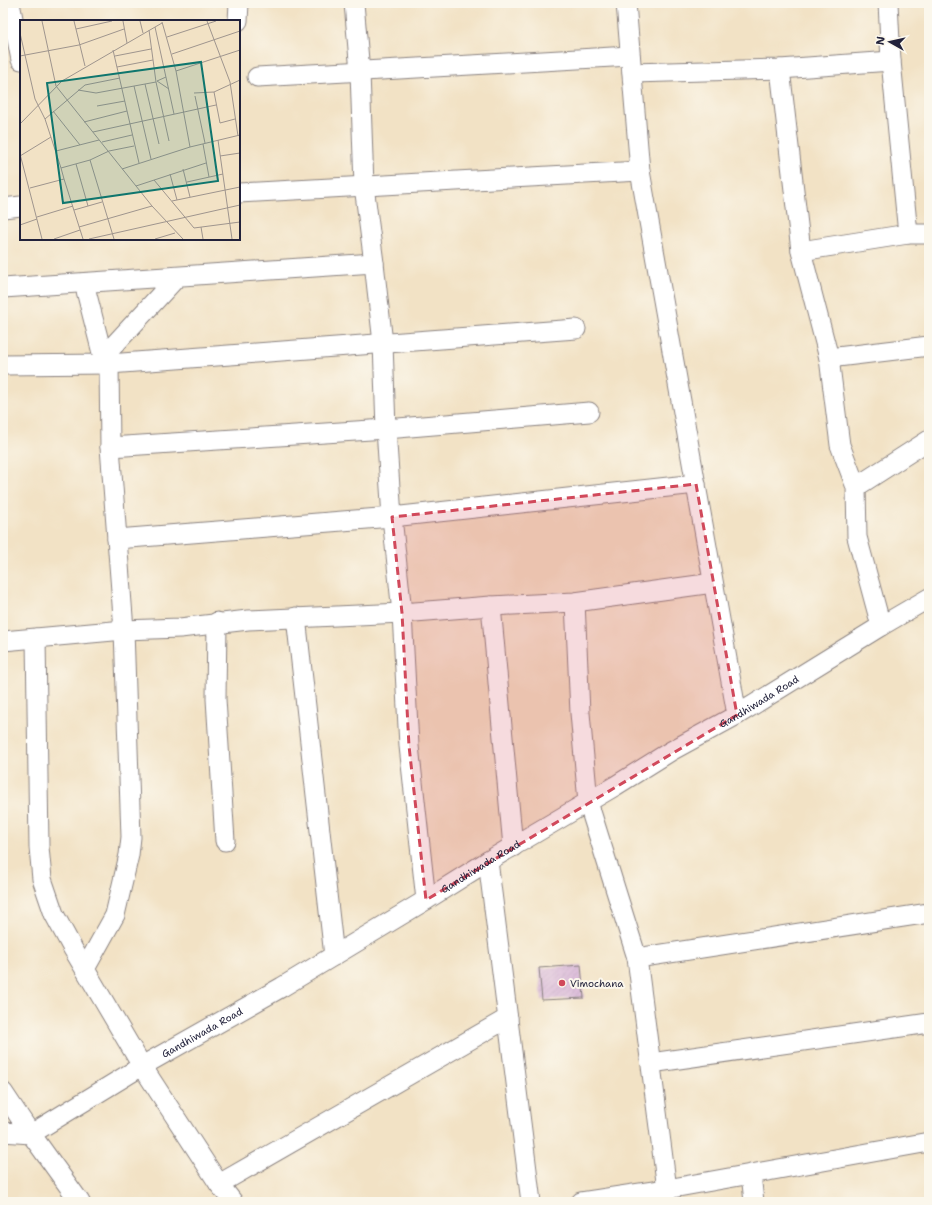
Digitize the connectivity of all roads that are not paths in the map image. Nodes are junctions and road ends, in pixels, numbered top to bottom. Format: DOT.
graph roads {
  1 [pos="10,3"];
  2 [pos="239,3"];
  3 [pos="354,3"];
  4 [pos="626,3"];
  5 [pos="888,3"];
  6 [pos="238,20"];
  7 [pos="20,55"];
  8 [pos="891,61"];
  9 [pos="631,64"];
  10 [pos="780,69"];
  11 [pos="360,72"];
  12 [pos="257,77"];
  13 [pos="640,171"];
  14 [pos="364,186"];
  15 [pos="240,193"];
  16 [pos="20,206"];
  17 [pos="3,208"];
  18 [pos="908,234"];
  19 [pos="929,234"];
  20 [pos="801,251"];
  21 [pos="374,263"];
  22 [pos="177,277"];
  23 [pos="84,283"];
  24 [pos="3,288"];
  25 [pos="576,328"];
  26 [pos="383,343"];
  27 [pos="929,346"];
  28 [pos="829,358"];
  29 [pos="109,364"];
  30 [pos="3,365"];
  31 [pos="589,412"];
  32 [pos="386,429"];
  33 [pos="929,440"];
  34 [pos="110,447"];
  35 [pos="696,484"];
  36 [pos="856,487"];
  37 [pos="392,517"];
  38 [pos="117,539"];
  39 [pos="713,583"];
  40 [pos="929,598"];
  41 [pos="574,602"];
  42 [pos="491,606"];
  43 [pos="402,613"];
  44 [pos="296,617"];
  45 [pos="217,622"];
  46 [pos="881,626"];
  47 [pos="124,630"];
  48 [pos="36,638"];
  49 [pos="3,642"];
  50 [pos="737,715"];
  51 [pos="588,802"];
  52 [pos="226,841"];
  53 [pos="513,847"];
  54 [pos="488,861"];
  55 [pos="426,900"];
  56 [pos="929,913"];
  57 [pos="334,956"];
  58 [pos="637,958"];
  59 [pos="85,969"];
  60 [pos="508,1018"];
  61 [pos="929,1023"];
  62 [pos="651,1062"];
  63 [pos="142,1066"];
  64 [pos="3,1092"];
  65 [pos="3,1132"];
  66 [pos="31,1134"];
  67 [pos="929,1142"];
  68 [pos="751,1174"];
  69 [pos="219,1184"];
  70 [pos="667,1189"];
  71 [pos="80,1202"];
  72 [pos="233,1202"];
  73 [pos="531,1202"];
  74 [pos="581,1202"];
  75 [pos="754,1202"];
  1 -- 7 [label="street"];
  2 -- 6 [label="street"];
  3 -- 11 [label="street"];
  4 -- 9 [label="street"];
  5 -- 8 [label="street"];
  8 -- 10 [label="street"];
  8 -- 18 [label="street"];
  9 -- 10 [label="street"];
  9 -- 11 [label="street"];
  9 -- 13 [label="street"];
  10 -- 20 [label="street"];
  11 -- 12 [label="street"];
  11 -- 14 [label="street"];
  13 -- 14 [label="street"];
  13 -- 35 [label="street"];
  14 -- 15 [label="street"];
  14 -- 21 [label="street"];
  16 -- 17 [label="street"];
  18 -- 19 [label="street"];
  18 -- 20 [label="street"];
  20 -- 28 [label="street"];
  21 -- 22 [label="street"];
  21 -- 26 [label="street"];
  22 -- 23 [label="street"];
  22 -- 23 [label="street"];
  23 -- 24 [label="street"];
  25 -- 26 [label="street"];
  26 -- 29 [label="street"];
  26 -- 32 [label="street"];
  27 -- 28 [label="street"];
  28 -- 36 [label="street"];
  29 -- 30 [label="street"];
  29 -- 34 [label="street"];
  31 -- 32 [label="street"];
  32 -- 34 [label="street"];
  32 -- 37 [label="street"];
  33 -- 36 [label="street"];
  34 -- 38 [label="street"];
  35 -- 37 [label="street"];
  35 -- 39 [label="street"];
  36 -- 46 [label="street"];
  37 -- 38 [label="street"];
  37 -- 43 [label="street"];
  38 -- 47 [label="street"];
  39 -- 41 [label="street"];
  39 -- 50 [label="street"];
  40 -- 46 [label="street, Gandhiwada Road"];
  41 -- 42 [label="street"];
  41 -- 51 [label="street"];
  42 -- 43 [label="street"];
  42 -- 53 [label="street"];
  43 -- 44 [label="street"];
  43 -- 55 [label="street"];
  44 -- 45 [label="street"];
  44 -- 57 [label="street"];
  45 -- 47 [label="street"];
  45 -- 52 [label="street"];
  46 -- 50 [label="street, Gandhiwada Road"];
  47 -- 48 [label="street"];
  47 -- 59 [label="street"];
  48 -- 49 [label="street"];
  48 -- 59 [label="street"];
  50 -- 51 [label="street, Gandhiwada Road"];
  51 -- 53 [label="street, Gandhiwada Road"];
  51 -- 58 [label="street"];
  53 -- 54 [label="street, Gandhiwada Road"];
  54 -- 55 [label="street, Gandhiwada Road"];
  54 -- 60 [label="street"];
  55 -- 57 [label="street, Gandhiwada Road"];
  56 -- 58 [label="street"];
  57 -- 63 [label="street, Gandhiwada Road"];
  58 -- 62 [label="street"];
  59 -- 63 [label="street"];
  60 -- 69 [label="street"];
  60 -- 73 [label="street"];
  61 -- 62 [label="street"];
  62 -- 70 [label="street"];
  63 -- 66 [label="street, Gandhiwada Road"];
  63 -- 69 [label="street"];
  64 -- 66 [label="street"];
  65 -- 66 [label="street"];
  66 -- 71 [label="street"];
  67 -- 68 [label="street"];
  68 -- 70 [label="street"];
  68 -- 75 [label="street"];
  69 -- 72 [label="street"];
  70 -- 74 [label="street"];
}
